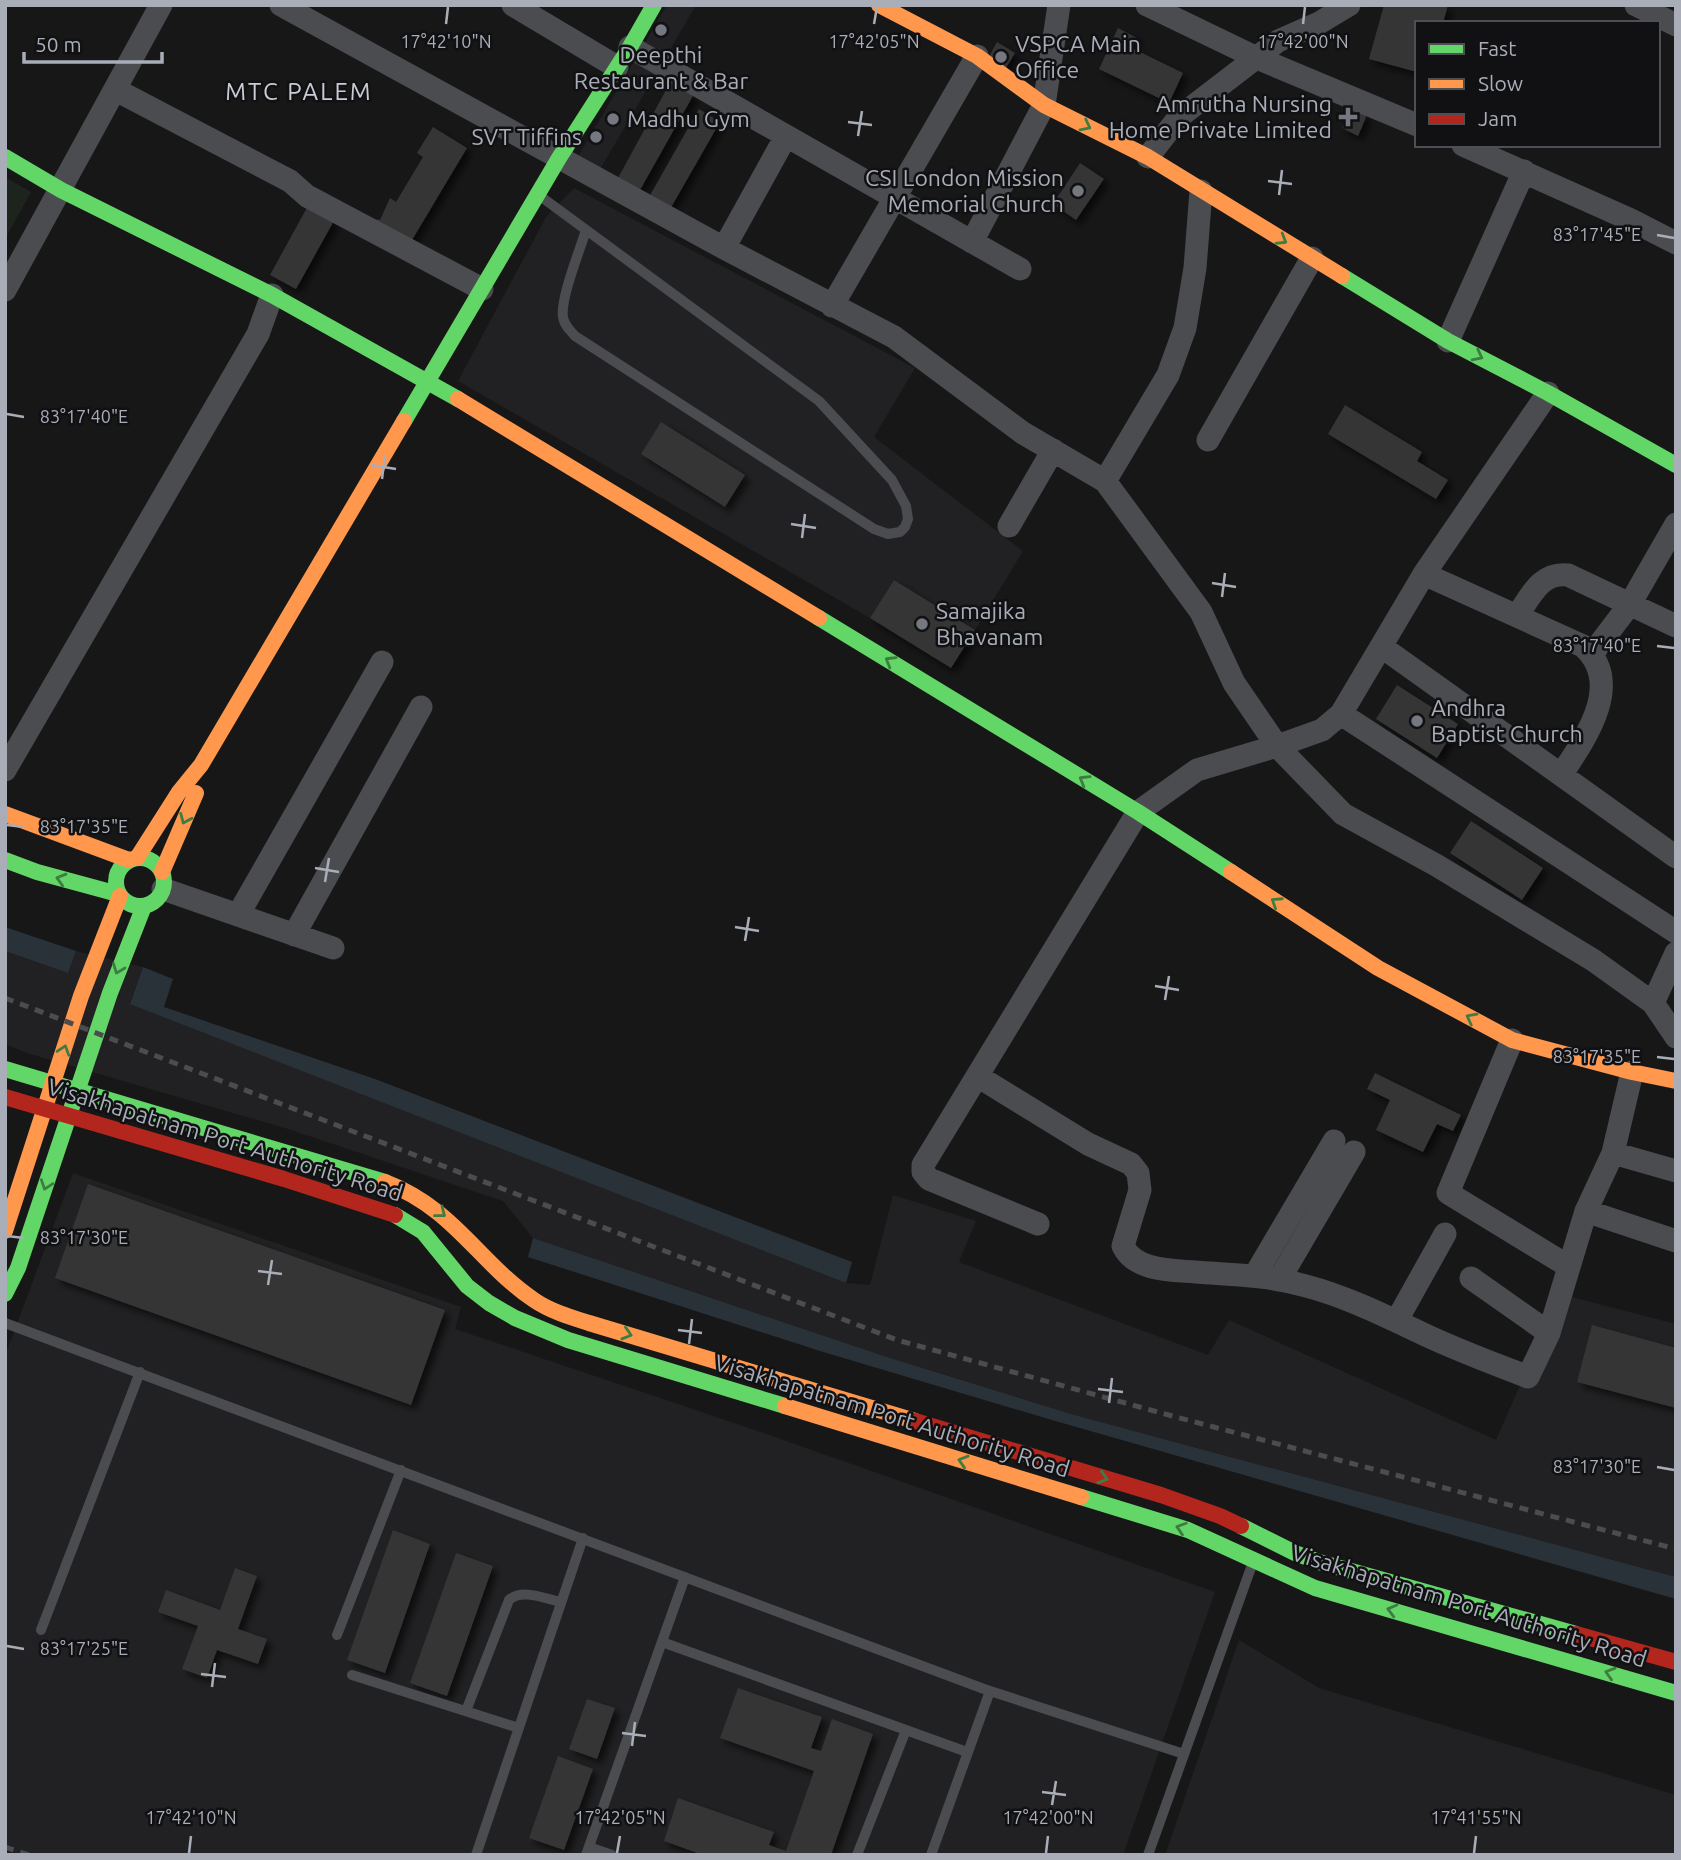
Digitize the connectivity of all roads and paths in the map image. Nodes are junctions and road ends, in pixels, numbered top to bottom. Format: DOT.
graph roads {
  1 [pos="161,5"];
  2 [pos="281,5"];
  3 [pos="513,5"];
  4 [pos="654,5"];
  5 [pos="879,5"];
  6 [pos="1059,5"];
  7 [pos="1147,5"];
  8 [pos="1349,5"];
  9 [pos="1636,5"];
  10 [pos="1676,25"];
  11 [pos="630,47"];
  12 [pos="977,56"];
  13 [pos="1257,58"];
  14 [pos="617,67"];
  15 [pos="116,90"];
  16 [pos="1044,105"];
  17 [pos="1415,124"];
  18 [pos="786,136"];
  19 [pos="1469,147"];
  20 [pos="5,157"];
  21 [pos="1148,157"];
  22 [pos="559,158"];
  23 [pos="1524,171"];
  24 [pos="61,190"];
  25 [pos="1201,191"];
  26 [pos="538,194"];
  27 [pos="896,198"];
  28 [pos="586,230"];
  29 [pos="972,242"];
  30 [pos="1676,243"];
  31 [pos="724,248"];
  32 [pos="1312,258"];
  33 [pos="1020,269"];
  34 [pos="482,289"];
  35 [pos="5,290"];
  36 [pos="272,295"];
  37 [pos="832,306"];
  38 [pos="1448,341"];
  39 [pos="428,381"];
  40 [pos="1548,393"];
  41 [pos="1208,440"];
  42 [pos="1053,450"];
  43 [pos="1673,456"];
  44 [pos="1105,481"];
  45 [pos="1676,524"];
  46 [pos="1009,526"];
  47 [pos="1424,573"];
  48 [pos="1630,604"];
  49 [pos="1517,616"];
  50 [pos="1676,626"];
  51 [pos="1382,647"];
  52 [pos="1592,654"];
  53 [pos="382,662"];
  54 [pos="421,707"];
  55 [pos="1341,713"];
  56 [pos="1277,746"];
  57 [pos="201,765"];
  58 [pos="5,770"];
  59 [pos="1561,775"];
  60 [pos="1138,813"];
  61 [pos="5,814"];
  62 [pos="1676,857"];
  63 [pos="133,859"];
  64 [pos="5,860"];
  65 [pos="163,880"];
  66 [pos="119,895"];
  67 [pos="144,906"];
  68 [pos="238,915"];
  69 [pos="1676,932"];
  70 [pos="295,935"];
  71 [pos="333,948"];
  72 [pos="1676,953"];
  73 [pos="1653,1003"];
  74 [pos="1676,1037"];
  75 [pos="1512,1040"];
  76 [pos="5,1069"];
  77 [pos="1632,1072"];
  78 [pos="979,1077"];
  79 [pos="1676,1081"];
  80 [pos="54,1083"];
  81 [pos="78,1090"];
  82 [pos="5,1097"];
  83 [pos="46,1109"];
  84 [pos="70,1116"];
  85 [pos="1613,1153"];
  86 [pos="1676,1171"];
  87 [pos="1586,1211"];
  88 [pos="1038,1224"];
  89 [pos="5,1231"];
  90 [pos="1445,1234"];
  91 [pos="1676,1241"];
  92 [pos="1568,1266"];
  93 [pos="1255,1275"];
  94 [pos="1471,1278"];
  95 [pos="1279,1280"];
  96 [pos="5,1294"];
  97 [pos="1397,1320"];
  98 [pos="5,1322"];
  99 [pos="1549,1333"];
  100 [pos="140,1373"];
  101 [pos="401,1470"];
  102 [pos="1262,1537"];
  103 [pos="583,1538"];
  104 [pos="1254,1560"];
  105 [pos="685,1577"];
  106 [pos="561,1602"];
  107 [pos="41,1630"];
  108 [pos="337,1635"];
  109 [pos="662,1642"];
  110 [pos="1676,1662"];
  111 [pos="352,1675"];
  112 [pos="990,1691"];
  113 [pos="1676,1693"];
  114 [pos="466,1711"];
  115 [pos="519,1728"];
  116 [pos="905,1730"];
  117 [pos="967,1752"];
  118 [pos="1184,1754"];
  119 [pos="588,1851"];
  120 [pos="476,1855"];
  121 [pos="612,1855"];
  122 [pos="857,1855"];
  123 [pos="931,1855"];
  124 [pos="1148,1855"];
  1 -- 15 [label="street"];
  2 -- 22 [label="street"];
  3 -- 14 [label="street"];
  4 -- 11 [label="main road"];
  5 -- 12 [label="main road"];
  6 -- 16 [label="street"];
  7 -- 13 [label="street"];
  8 -- 13 [label="street"];
  9 -- 10 [label="street"];
  11 -- 14 [label="main road"];
  11 -- 18 [label="street"];
  12 -- 16 [label="main road"];
  12 -- 27 [label="street"];
  13 -- 17 [label="street"];
  13 -- 21 [label="street"];
  14 -- 22 [label="main road"];
  15 -- 24 [label="street"];
  15 -- 34 [label="street"];
  16 -- 21 [label="main road, one-way"];
  16 -- 29 [label="street"];
  18 -- 27 [label="street"];
  18 -- 31 [label="street"];
  19 -- 23 [label="street"];
  20 -- 24 [label="main road"];
  21 -- 25 [label="main road"];
  22 -- 26 [label="main road"];
  22 -- 31 [label="street"];
  23 -- 30 [label="street"];
  23 -- 38 [label="street"];
  24 -- 35 [label="street"];
  24 -- 36 [label="main road"];
  25 -- 32 [label="main road, one-way"];
  25 -- 44 [label="street"];
  26 -- 28 [label="lane"];
  26 -- 34 [label="main road"];
  27 -- 29 [label="street"];
  27 -- 37 [label="street"];
  28 -- 28 [label="lane"];
  29 -- 33 [label="street"];
  31 -- 37 [label="street"];
  32 -- 38 [label="main road"];
  32 -- 41 [label="street"];
  34 -- 39 [label="main road"];
  36 -- 39 [label="main road"];
  36 -- 58 [label="street"];
  37 -- 42 [label="street"];
  38 -- 40 [label="main road, one-way"];
  39 -- 57 [label="main road"];
  60 -- 39 [label="main road, one-way"];
  40 -- 43 [label="main road"];
  40 -- 47 [label="street"];
  42 -- 44 [label="street"];
  42 -- 46 [label="street"];
  44 -- 56 [label="street"];
  45 -- 48 [label="street"];
  47 -- 49 [label="street"];
  47 -- 51 [label="street"];
  48 -- 49 [label="street"];
  48 -- 50 [label="street"];
  48 -- 52 [label="street"];
  49 -- 52 [label="street"];
  51 -- 55 [label="street"];
  51 -- 59 [label="street"];
  52 -- 59 [label="street"];
  53 -- 68 [label="street"];
  54 -- 70 [label="street"];
  55 -- 56 [label="street"];
  55 -- 69 [label="street"];
  56 -- 60 [label="street"];
  56 -- 73 [label="street"];
  57 -- 63 [label="main road"];
  57 -- 65 [label="main road, one-way"];
  59 -- 62 [label="street"];
  75 -- 60 [label="main road, one-way"];
  60 -- 78 [label="street"];
  61 -- 63 [label="main road"];
  63 -- 65 [label="main road"];
  63 -- 66 [label="main road"];
  66 -- 64 [label="main road, one-way"];
  65 -- 67 [label="main road"];
  65 -- 68 [label="street"];
  66 -- 67 [label="main road"];
  80 -- 66 [label="main road, one-way"];
  67 -- 81 [label="main road, one-way"];
  68 -- 70 [label="street"];
  70 -- 71 [label="street"];
  72 -- 73 [label="street"];
  73 -- 74 [label="street"];
  75 -- 77 [label="main road"];
  75 -- 92 [label="street"];
  76 -- 80 [label="main road, Visakhapatnam Port Authority Road"];
  77 -- 79 [label="main road"];
  77 -- 85 [label="street"];
  78 -- 88 [label="street"];
  78 -- 93 [label="street"];
  80 -- 81 [label="main road, Visakhapatnam Port Authority Road"];
  80 -- 83 [label="main road"];
  81 -- 84 [label="main road"];
  81 -- 102 [label="main road, Visakhapatnam Port Authority Road, one-way"];
  82 -- 83 [label="main road, Visakhapatnam Port Authority Road"];
  83 -- 84 [label="main road, Visakhapatnam Port Authority Road"];
  83 -- 89 [label="main road"];
  84 -- 96 [label="main road, one-way"];
  104 -- 84 [label="main road, Visakhapatnam Port Authority Road, one-way"];
  85 -- 86 [label="street"];
  85 -- 87 [label="street"];
  87 -- 91 [label="street"];
  87 -- 92 [label="street"];
  90 -- 97 [label="street"];
  92 -- 99 [label="street"];
  93 -- 95 [label="street"];
  93 -- 95 [label="street"];
  94 -- 99 [label="street"];
  95 -- 97 [label="street"];
  97 -- 99 [label="street"];
  98 -- 100 [label="lane"];
  100 -- 101 [label="lane"];
  100 -- 107 [label="lane"];
  101 -- 103 [label="lane"];
  101 -- 108 [label="lane"];
  102 -- 104 [label="lane"];
  102 -- 110 [label="main road, Visakhapatnam Port Authority Road"];
  103 -- 105 [label="lane"];
  103 -- 106 [label="lane"];
  113 -- 104 [label="main road, Visakhapatnam Port Authority Road, one-way"];
  104 -- 118 [label="lane"];
  105 -- 109 [label="lane"];
  105 -- 112 [label="lane"];
  106 -- 114 [label="lane"];
  106 -- 115 [label="lane"];
  109 -- 116 [label="lane"];
  109 -- 119 [label="lane"];
  111 -- 114 [label="lane"];
  112 -- 117 [label="lane"];
  112 -- 118 [label="lane"];
  114 -- 115 [label="lane"];
  115 -- 120 [label="lane"];
  116 -- 117 [label="lane"];
  116 -- 122 [label="lane"];
  117 -- 123 [label="lane"];
  118 -- 124 [label="lane"];
  119 -- 121 [label="lane"];
}
